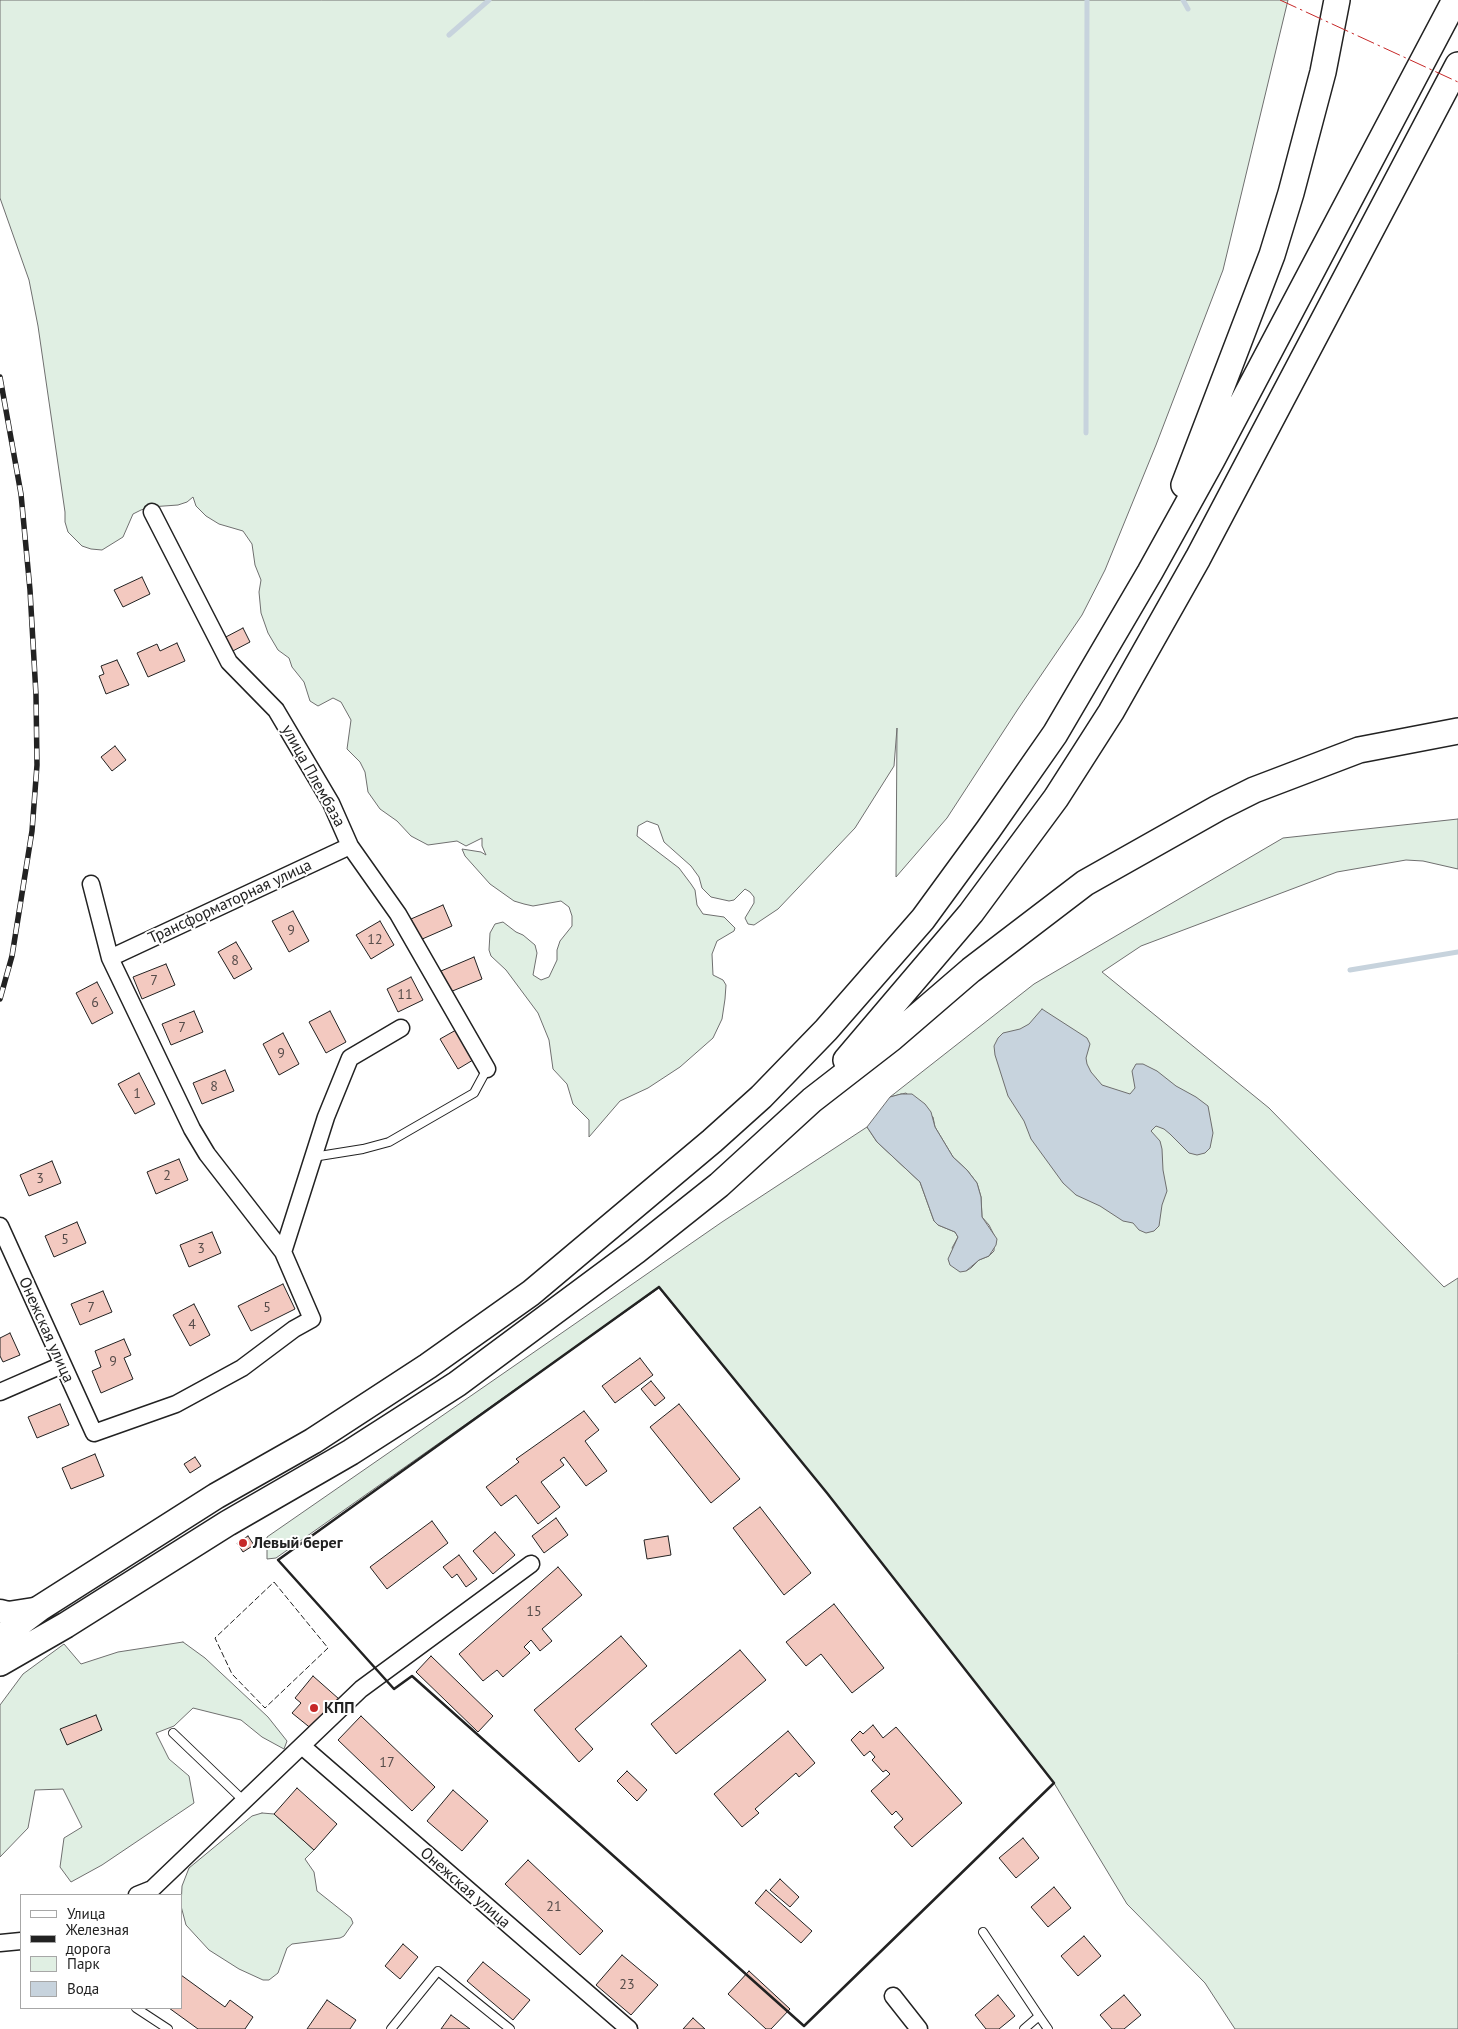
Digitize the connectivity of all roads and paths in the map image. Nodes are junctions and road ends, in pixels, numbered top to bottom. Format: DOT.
graph roads {
  1 [pos="1337,0"];
  2 [pos="1455,0"];
  3 [pos="1458,65"];
  4 [pos="152,512"];
  5 [pos="1150,572"];
  6 [pos="1458,731"];
  7 [pos="350,846"];
  8 [pos="91,884"];
  9 [pos="110,958"];
  10 [pos="401,1028"];
  11 [pos="487,1069"];
  12 [pos="812,1100"];
  13 [pos="314,1157"];
  14 [pos="0,1226"];
  15 [pos="283,1252"];
  16 [pos="62,1365"];
  17 [pos="0,1392"];
  18 [pos="531,1564"];
  19 [pos="40,1608"];
  20 [pos="0,1611"];
  21 [pos="0,1638"];
  22 [pos="0,1663"];
  23 [pos="173,1733"];
  24 [pos="302,1746"];
  25 [pos="243,1800"];
  26 [pos="140,1894"];
  27 [pos="983,1932"];
  28 [pos="20,1941"];
  29 [pos="0,1943"];
  30 [pos="893,1996"];
  31 [pos="138,2009"];
  32 [pos="1039,2016"];
  33 [pos="168,2029"];
  34 [pos="391,2029"];
  35 [pos="510,2029"];
  36 [pos="629,2029"];
  37 [pos="920,2029"];
  38 [pos="1024,2029"];
  39 [pos="1048,2029"];
  1 -- 5 [label="main road"];
  2 -- 5 [label="main road"];
  3 -- 12 [label="main road"];
  4 -- 7 [label="street, улица Плембаза"];
  5 -- 19 [label="main road"];
  6 -- 12 [label="main road"];
  7 -- 9 [label="street, Трансформаторная улица"];
  7 -- 11 [label="street, улица Плембаза"];
  8 -- 9 [label="street"];
  9 -- 15 [label="street"];
  10 -- 13 [label="street"];
  11 -- 13 [label="lane"];
  12 -- 22 [label="main road"];
  13 -- 15 [label="street"];
  14 -- 16 [label="street, Онежская улица"];
  15 -- 16 [label="street, Онежская улица"];
  16 -- 17 [label="street"];
  18 -- 24 [label="street"];
  19 -- 20 [label="main road"];
  19 -- 21 [label="main road"];
  23 -- 25 [label="lane"];
  24 -- 25 [label="street"];
  24 -- 36 [label="street, Онежская улица"];
  25 -- 26 [label="street"];
  27 -- 32 [label="lane"];
  28 -- 29 [label="street"];
  30 -- 37 [label="street"];
  31 -- 33 [label="lane"];
  32 -- 38 [label="lane"];
  32 -- 39 [label="lane"];
  34 -- 35 [label="lane"];
}
